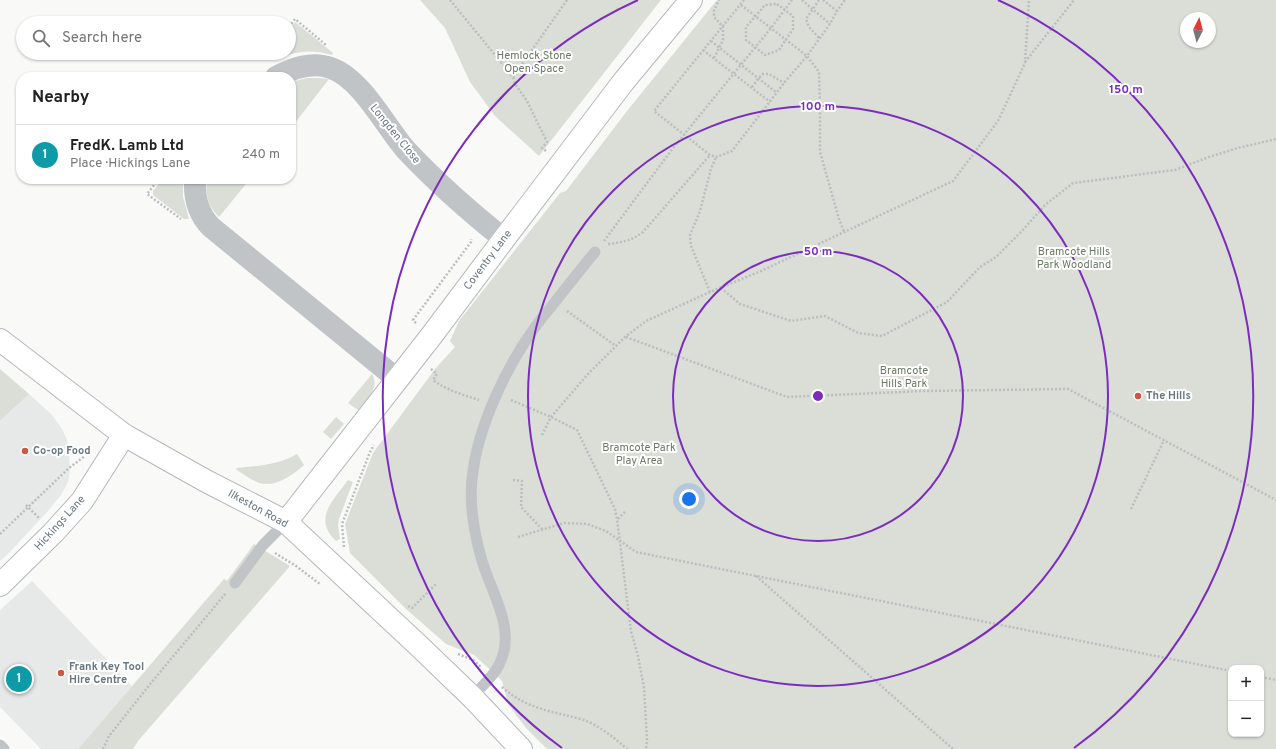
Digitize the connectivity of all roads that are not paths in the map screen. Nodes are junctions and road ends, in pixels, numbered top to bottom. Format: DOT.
graph roads {
  1 [pos="691,0"];
  2 [pos="286,72"];
  3 [pos="194,184"];
  4 [pos="504,239"];
  5 [pos="595,252"];
  6 [pos="0,340"];
  7 [pos="397,379"];
  8 [pos="124,435"];
  9 [pos="286,522"];
  10 [pos="235,583"];
  11 [pos="0,585"];
  12 [pos="472,698"];
  13 [pos="0,745"];
  14 [pos="4,749"];
  15 [pos="520,749"];
  1 -- 4 [label="main road, Coventry Lane"];
  2 -- 4 [label="street, Longden Close"];
  3 -- 7 [label="street"];
  4 -- 7 [label="main road, Coventry Lane"];
  5 -- 12 [label="lane"];
  6 -- 8 [label="main road, Ilkeston Road"];
  7 -- 9 [label="main road, Coventry Lane"];
  8 -- 9 [label="main road, Ilkeston Road"];
  8 -- 11 [label="main road, Hickings Lane"];
  9 -- 10 [label="lane"];
  9 -- 12 [label="main road, Ilkeston Road"];
  12 -- 15 [label="main road, Ilkeston Road"];
  13 -- 14 [label="lane"];
}
